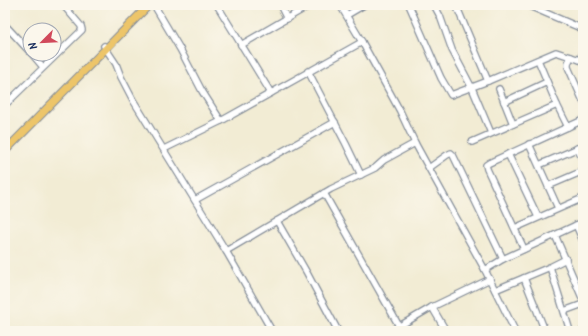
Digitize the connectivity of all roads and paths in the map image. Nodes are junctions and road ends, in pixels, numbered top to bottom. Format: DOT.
graph roads {
  1 [pos="62,5"];
  2 [pos="144,5"];
  3 [pos="149,5"];
  4 [pos="154,5"];
  5 [pos="217,5"];
  6 [pos="280,5"];
  7 [pos="310,5"];
  8 [pos="340,5"];
  9 [pos="364,5"];
  10 [pos="410,5"];
  11 [pos="434,5"];
  12 [pos="456,5"];
  13 [pos="527,5"];
  14 [pos="538,7"];
  15 [pos="347,15"];
  16 [pos="287,19"];
  17 [pos="5,25"];
  18 [pos="583,29"];
  19 [pos="362,42"];
  20 [pos="22,43"];
  21 [pos="241,45"];
  22 [pos="106,47"];
  23 [pos="583,53"];
  24 [pos="571,57"];
  25 [pos="538,60"];
  26 [pos="582,61"];
  27 [pos="39,62"];
  28 [pos="43,67"];
  29 [pos="308,71"];
  30 [pos="488,81"];
  31 [pos="547,82"];
  32 [pos="472,88"];
  33 [pos="499,89"];
  34 [pos="271,93"];
  35 [pos="583,101"];
  36 [pos="504,102"];
  37 [pos="5,105"];
  38 [pos="48,105"];
  39 [pos="557,105"];
  40 [pos="583,120"];
  41 [pos="221,121"];
  42 [pos="335,122"];
  43 [pos="513,124"];
  44 [pos="568,127"];
  45 [pos="491,133"];
  46 [pos="472,142"];
  47 [pos="415,143"];
  48 [pos="529,144"];
  49 [pos="5,146"];
  50 [pos="580,147"];
  51 [pos="164,149"];
  52 [pos="5,151"];
  53 [pos="508,154"];
  54 [pos="583,160"];
  55 [pos="539,165"];
  56 [pos="429,168"];
  57 [pos="583,171"];
  58 [pos="361,175"];
  59 [pos="548,186"];
  60 [pos="324,193"];
  61 [pos="583,198"];
  62 [pos="195,200"];
  63 [pos="558,208"];
  64 [pos="538,217"];
  65 [pos="276,221"];
  66 [pos="583,222"];
  67 [pos="576,225"];
  68 [pos="515,228"];
  69 [pos="555,235"];
  70 [pos="583,240"];
  71 [pos="524,249"];
  72 [pos="226,251"];
  73 [pos="503,259"];
  74 [pos="566,259"];
  75 [pos="550,268"];
  76 [pos="485,270"];
  77 [pos="490,278"];
  78 [pos="524,278"];
  79 [pos="496,290"];
  80 [pos="583,300"];
  81 [pos="583,304"];
  82 [pos="432,307"];
  83 [pos="564,311"];
  84 [pos="399,326"];
  85 [pos="272,331"];
  86 [pos="338,331"];
  87 [pos="391,331"];
  88 [pos="446,331"];
  89 [pos="514,331"];
  90 [pos="545,331"];
  91 [pos="570,331"];
  1 -- 28 [label="street"];
  2 -- 22 [label="main road"];
  3 -- 22 [label="main road"];
  4 -- 41 [label="street"];
  5 -- 21 [label="street"];
  6 -- 16 [label="street"];
  7 -- 16 [label="street"];
  8 -- 15 [label="street"];
  9 -- 15 [label="street"];
  10 -- 32 [label="street"];
  11 -- 32 [label="street"];
  12 -- 30 [label="street"];
  13 -- 14 [label="street"];
  14 -- 18 [label="street"];
  15 -- 19 [label="street"];
  16 -- 21 [label="street"];
  17 -- 20 [label="street"];
  19 -- 29 [label="street"];
  19 -- 47 [label="street"];
  21 -- 34 [label="street"];
  22 -- 38 [label="main road"];
  22 -- 51 [label="street"];
  23 -- 26 [label="street"];
  24 -- 25 [label="street"];
  24 -- 26 [label="street"];
  24 -- 35 [label="street"];
  25 -- 30 [label="street"];
  25 -- 31 [label="street"];
  27 -- 28 [label="street"];
  28 -- 37 [label="street"];
  29 -- 34 [label="street"];
  29 -- 42 [label="street"];
  30 -- 32 [label="street"];
  31 -- 36 [label="street"];
  31 -- 39 [label="street"];
  32 -- 45 [label="street"];
  33 -- 36 [label="street"];
  34 -- 41 [label="street"];
  36 -- 43 [label="street"];
  38 -- 49 [label="main road"];
  38 -- 52 [label="main road"];
  39 -- 43 [label="street"];
  39 -- 44 [label="street"];
  40 -- 44 [label="street"];
  41 -- 51 [label="street"];
  42 -- 58 [label="street"];
  42 -- 62 [label="street"];
  43 -- 45 [label="street"];
  44 -- 48 [label="street"];
  45 -- 46 [label="street"];
  47 -- 56 [label="street"];
  47 -- 58 [label="street"];
  48 -- 53 [label="street"];
  48 -- 55 [label="street"];
  50 -- 54 [label="street"];
  50 -- 55 [label="street"];
  51 -- 62 [label="street"];
  53 -- 64 [label="street"];
  53 -- 68 [label="street"];
  55 -- 59 [label="street"];
  56 -- 73 [label="street"];
  56 -- 76 [label="street"];
  57 -- 59 [label="street"];
  58 -- 60 [label="street"];
  59 -- 63 [label="street"];
  60 -- 65 [label="street"];
  60 -- 84 [label="street"];
  61 -- 63 [label="street"];
  62 -- 72 [label="street"];
  63 -- 64 [label="street"];
  64 -- 68 [label="street"];
  65 -- 72 [label="street"];
  65 -- 86 [label="street"];
  66 -- 67 [label="street"];
  67 -- 69 [label="street"];
  67 -- 70 [label="street"];
  68 -- 71 [label="street"];
  69 -- 71 [label="street"];
  69 -- 74 [label="street"];
  71 -- 73 [label="street"];
  72 -- 85 [label="street"];
  73 -- 76 [label="street"];
  74 -- 75 [label="street"];
  74 -- 80 [label="street"];
  75 -- 78 [label="street"];
  75 -- 83 [label="street"];
  76 -- 77 [label="street"];
  77 -- 79 [label="street"];
  77 -- 82 [label="street"];
  78 -- 79 [label="street"];
  78 -- 90 [label="street"];
  79 -- 89 [label="street"];
  81 -- 83 [label="street"];
  82 -- 84 [label="street"];
  82 -- 88 [label="street"];
  83 -- 91 [label="street"];
  84 -- 87 [label="street"];
}
